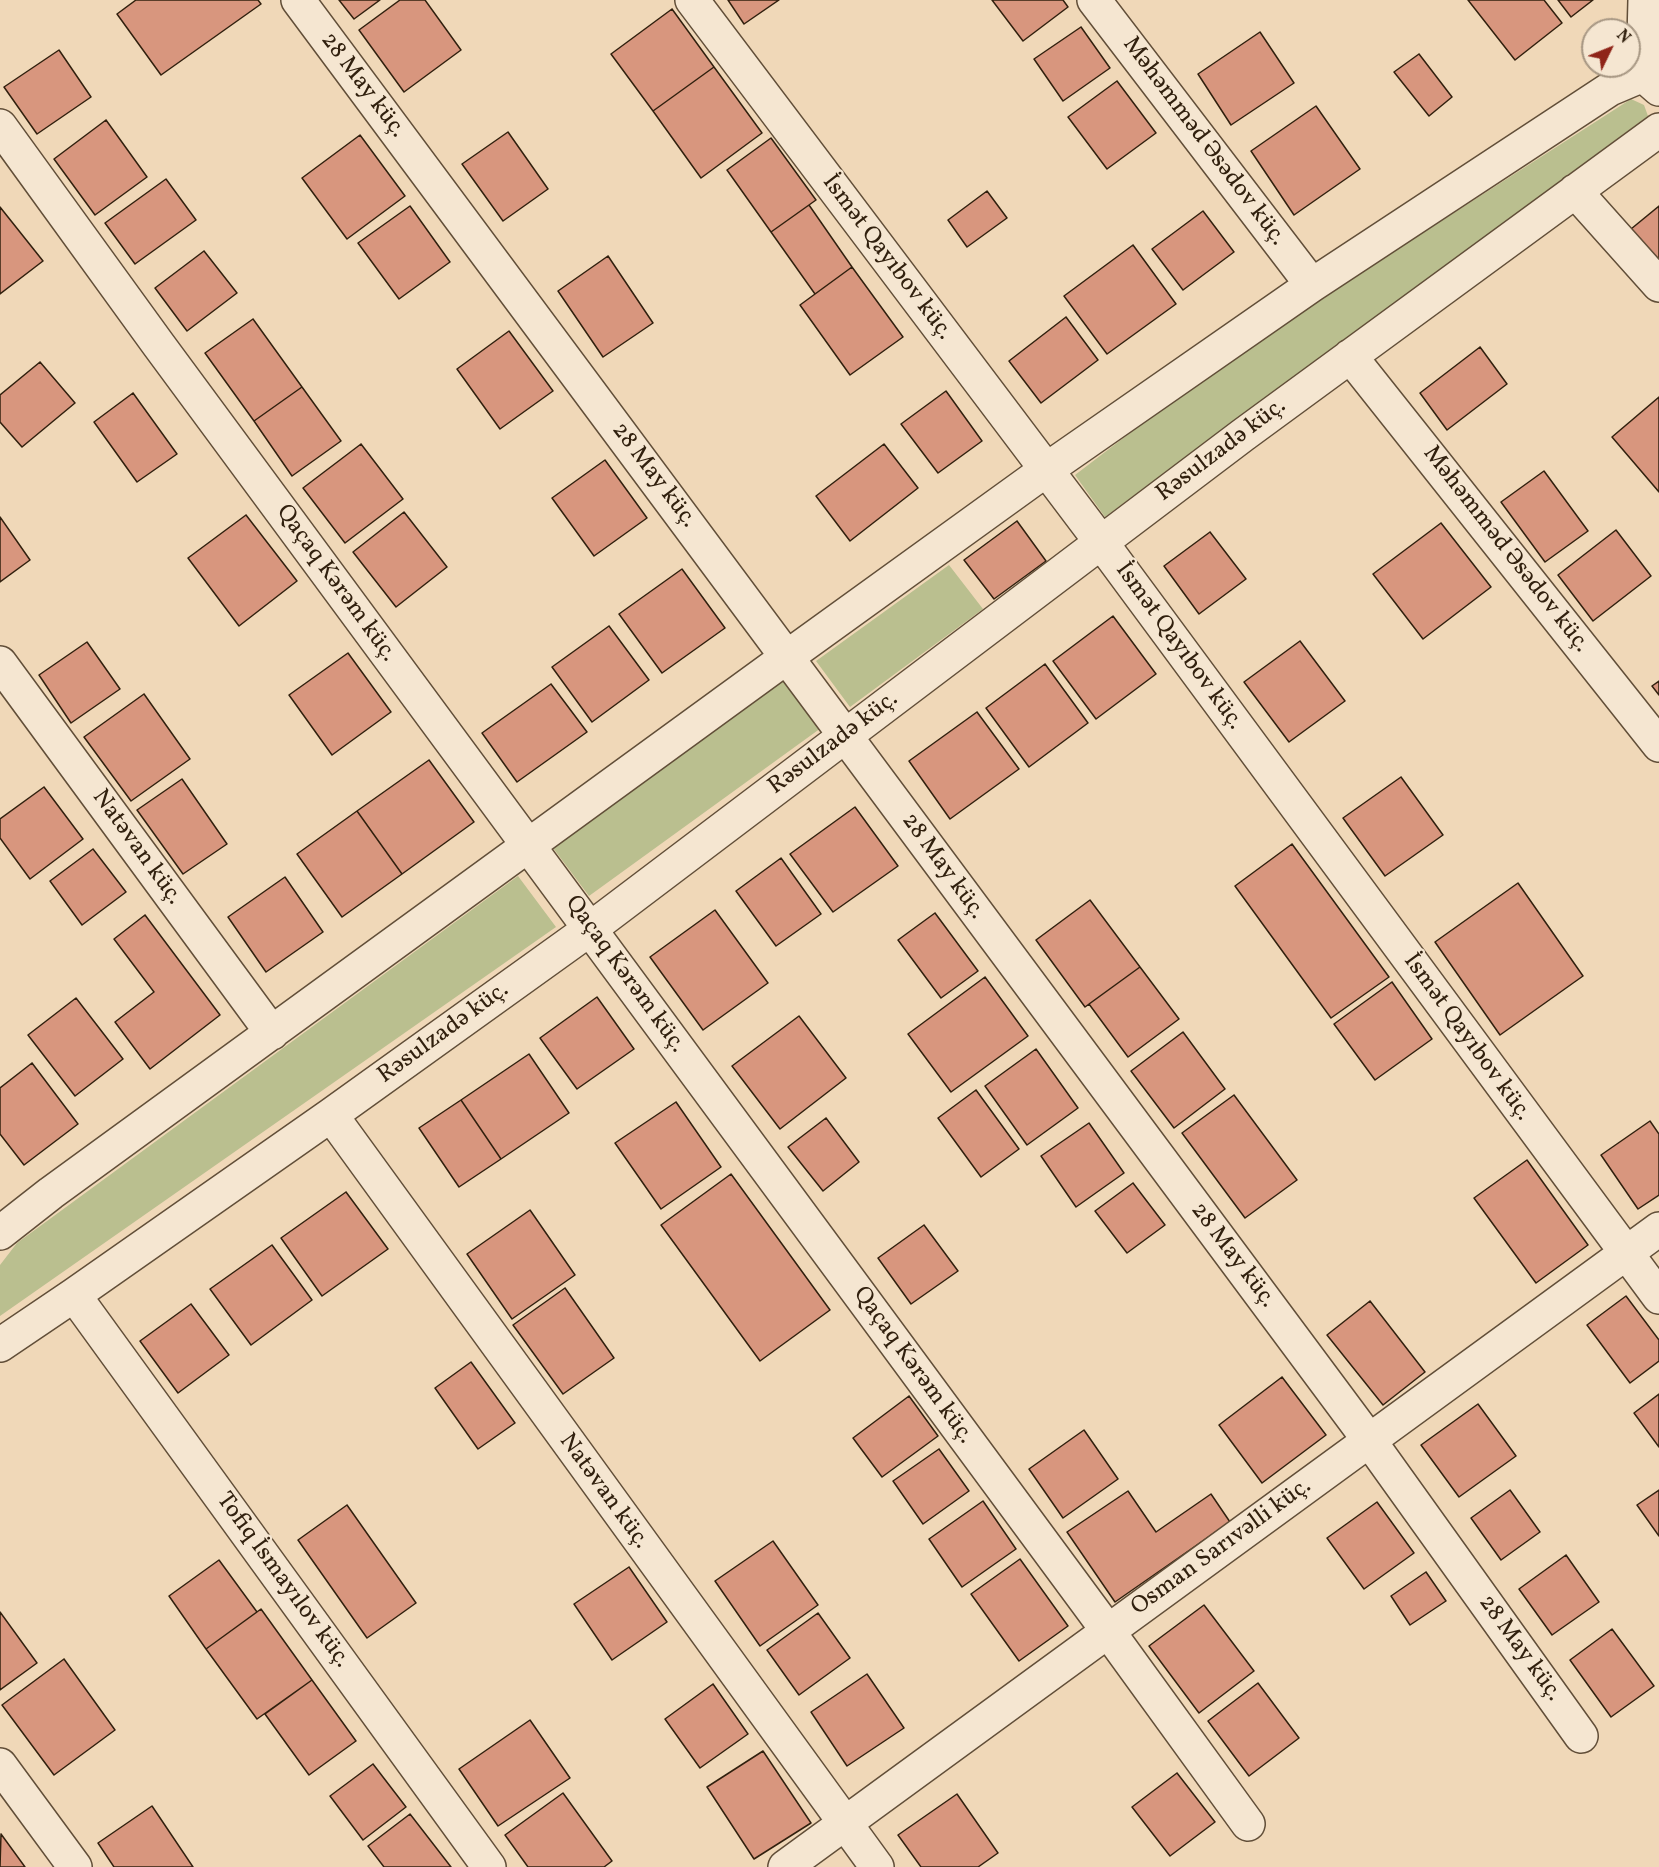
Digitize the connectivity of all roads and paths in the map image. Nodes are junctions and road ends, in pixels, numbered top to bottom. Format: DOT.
graph roads {
  1 [pos="298,0"];
  2 [pos="692,0"];
  3 [pos="1094,0"];
  4 [pos="1645,0"];
  5 [pos="1651,82"];
  6 [pos="0,126"];
  7 [pos="1659,130"];
  8 [pos="1575,191"];
  9 [pos="1312,285"];
  10 [pos="1659,285"];
  11 [pos="1350,356"];
  12 [pos="1046,470"];
  13 [pos="1101,542"];
  14 [pos="787,657"];
  15 [pos="0,663"];
  16 [pos="845,736"];
  17 [pos="1659,745"];
  18 [pos="529,846"];
  19 [pos="590,929"];
  20 [pos="272,1033"];
  21 [pos="331,1115"];
  22 [pos="1659,1229"];
  23 [pos="1,1231"];
  24 [pos="1625,1253"];
  25 [pos="74,1295"];
  26 [pos="1659,1297"];
  27 [pos="0,1345"];
  28 [pos="1369,1440"];
  29 [pos="1108,1631"];
  30 [pos="1581,1736"];
  31 [pos="0,1766"];
  32 [pos="844,1824"];
  33 [pos="1248,1824"];
  34 [pos="75,1867"];
  35 [pos="489,1867"];
  36 [pos="785,1867"];
  37 [pos="877,1867"];
  1 -- 14 [label="street, 28 May küç."];
  2 -- 12 [label="street, İsmət Qayıbov küç."];
  3 -- 9 [label="street, Məhəmməd Əsədov küç."];
  4 -- 5 [label="street"];
  5 -- 9 [label="street"];
  6 -- 18 [label="street, Qaçaq Kərəm küç."];
  7 -- 8 [label="street, Rəsulzadə küç."];
  8 -- 10 [label="street"];
  8 -- 11 [label="street, Rəsulzadə küç."];
  9 -- 12 [label="street"];
  11 -- 13 [label="street, Rəsulzadə küç."];
  11 -- 17 [label="street, Məhəmməd Əsədov küç."];
  12 -- 13 [label="street, İsmət Qayıbov küç."];
  12 -- 14 [label="street"];
  13 -- 16 [label="street, Rəsulzadə küç."];
  13 -- 24 [label="street, İsmət Qayıbov küç."];
  14 -- 16 [label="street, 28 May küç."];
  14 -- 18 [label="street"];
  15 -- 20 [label="street, Natəvan küç."];
  16 -- 19 [label="street, Rəsulzadə küç."];
  16 -- 28 [label="street, 28 May küç."];
  18 -- 19 [label="street, Qaçaq Kərəm küç."];
  18 -- 20 [label="street"];
  19 -- 21 [label="street, Rəsulzadə küç."];
  19 -- 29 [label="street, Qaçaq Kərəm küç."];
  20 -- 23 [label="street"];
  21 -- 25 [label="street, Rəsulzadə küç."];
  21 -- 32 [label="street, Natəvan küç."];
  22 -- 24 [label="street, Osman Sarıvəlli küç."];
  24 -- 26 [label="street, İsmət Qayıbov küç."];
  24 -- 28 [label="street, Osman Sarıvəlli küç."];
  25 -- 27 [label="street, Rəsulzadə küç."];
  25 -- 35 [label="street, Tofiq İsmayılov küç."];
  28 -- 29 [label="street, Osman Sarıvəlli küç."];
  28 -- 30 [label="street, 28 May küç."];
  29 -- 32 [label="street, Osman Sarıvəlli küç."];
  29 -- 33 [label="street, Qaçaq Kərəm küç."];
  31 -- 34 [label="street"];
  32 -- 36 [label="street, Osman Sarıvəlli küç."];
  32 -- 37 [label="street, Natəvan küç."];
}
